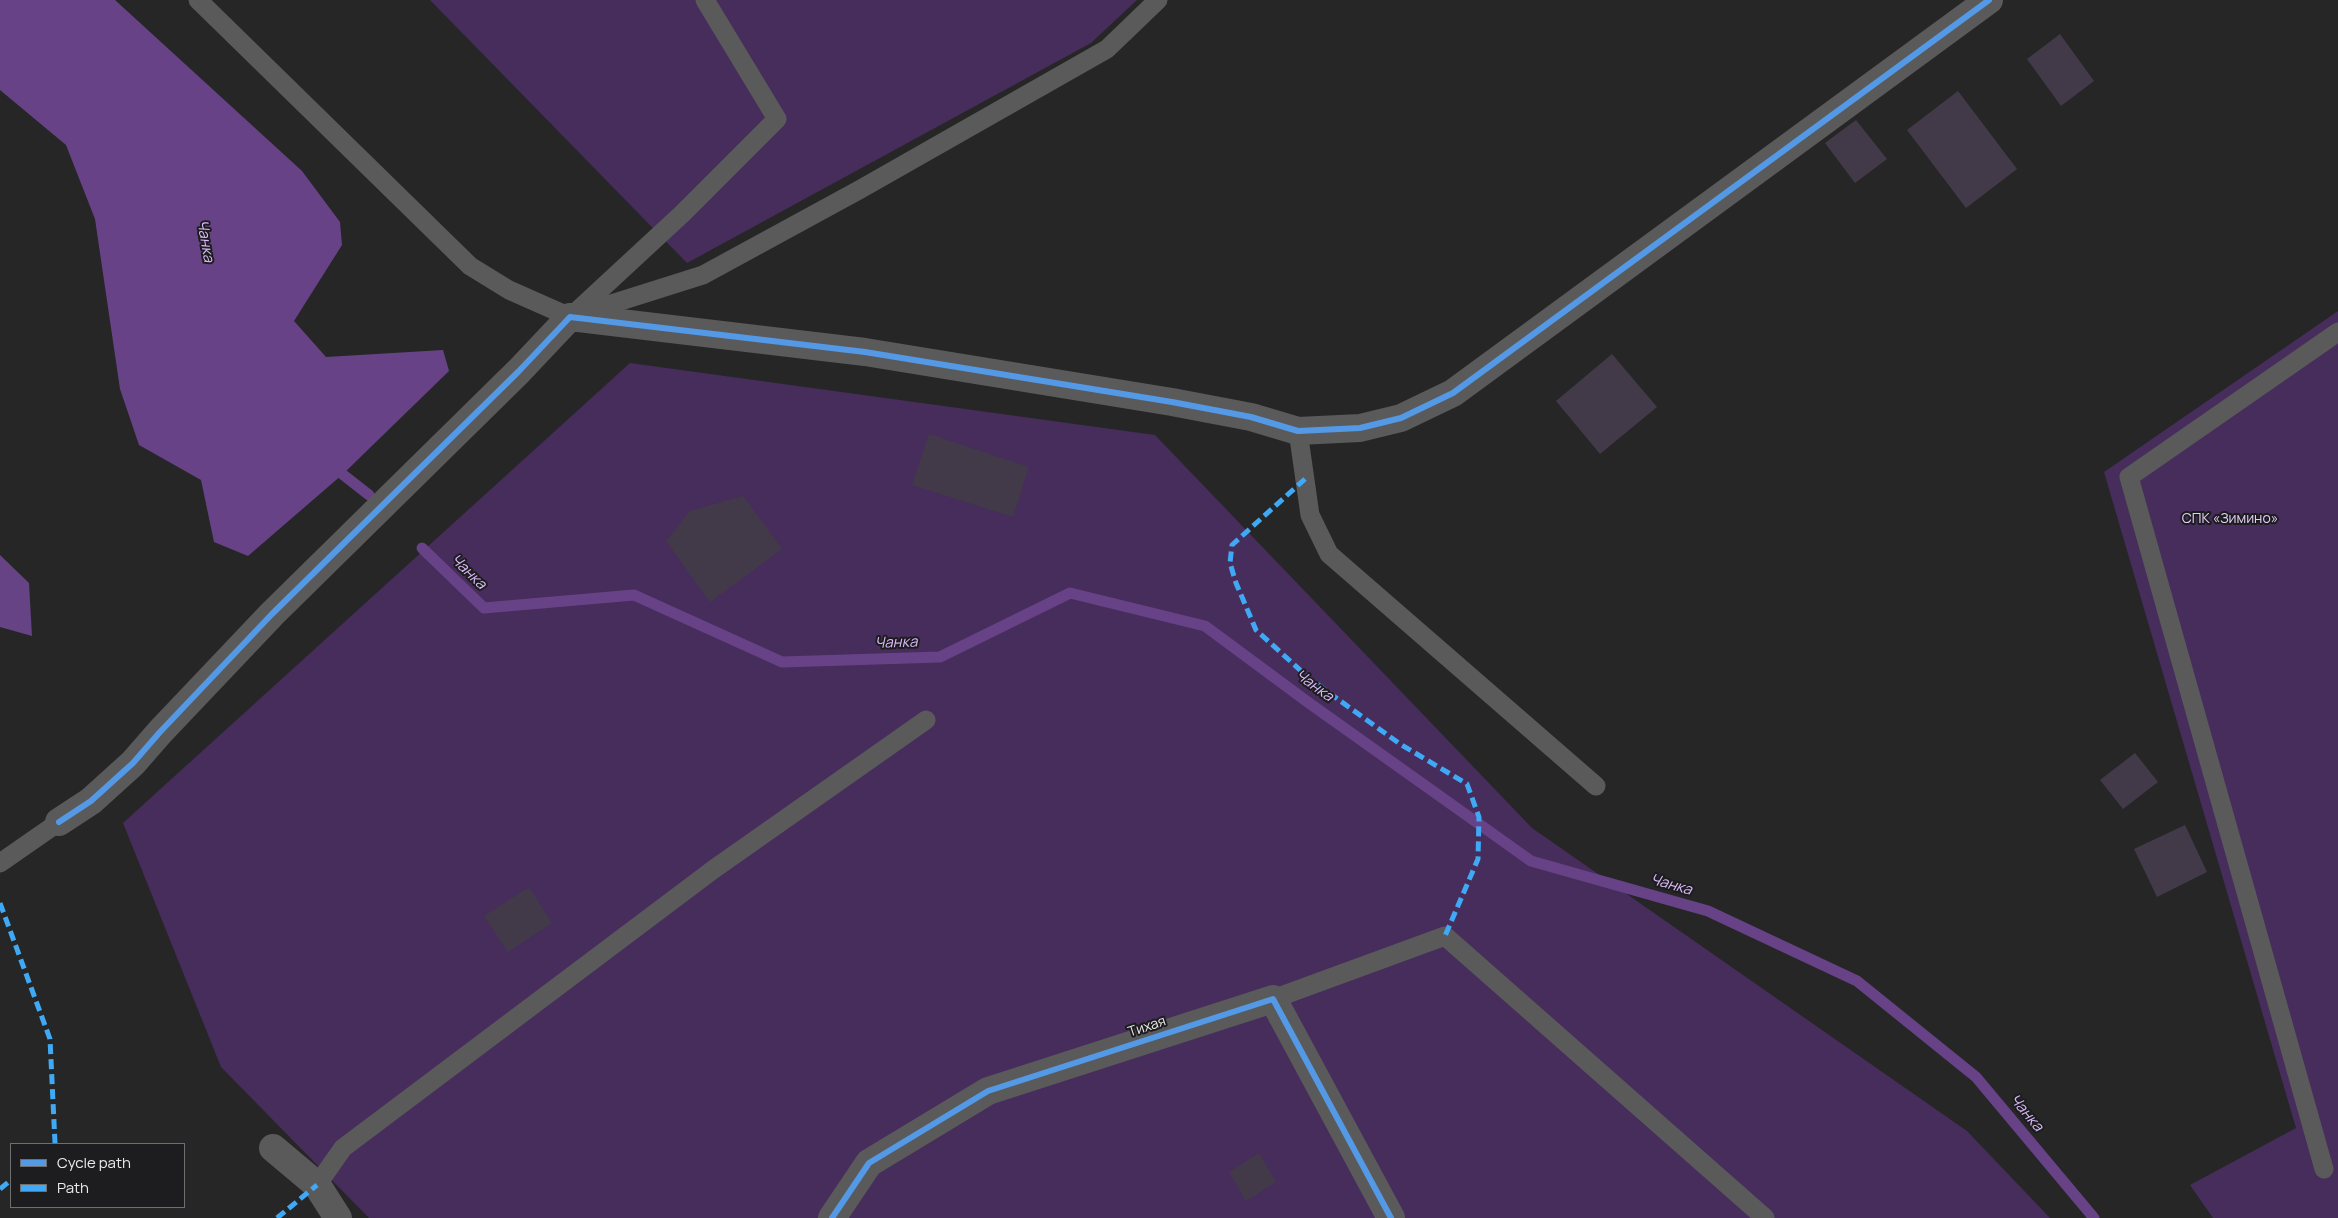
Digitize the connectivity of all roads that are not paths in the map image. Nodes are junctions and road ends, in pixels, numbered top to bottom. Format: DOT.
graph roads {
  1 [pos="198,0"];
  2 [pos="705,0"];
  3 [pos="1158,0"];
  4 [pos="1989,0"];
  5 [pos="570,317"];
  6 [pos="2338,332"];
  7 [pos="1298,431"];
  8 [pos="926,720"];
  9 [pos="1596,786"];
  10 [pos="59,822"];
  11 [pos="0,863"];
  12 [pos="1272,999"];
  13 [pos="273,1148"];
  14 [pos="2324,1169"];
  15 [pos="317,1185"];
  16 [pos="338,1218"];
  17 [pos="832,1218"];
  18 [pos="1391,1218"];
  19 [pos="1765,1218"];
  1 -- 5 [label="lane"];
  2 -- 5 [label="lane"];
  3 -- 5 [label="lane"];
  4 -- 7 [label="street"];
  5 -- 7 [label="street"];
  5 -- 10 [label="street"];
  6 -- 14 [label="lane"];
  7 -- 9 [label="lane"];
  8 -- 15 [label="lane"];
  10 -- 11 [label="lane"];
  12 -- 17 [label="street, Тихая"];
  12 -- 18 [label="street"];
  12 -- 19 [label="lane"];
  13 -- 15 [label="street"];
  15 -- 16 [label="street"];
}
